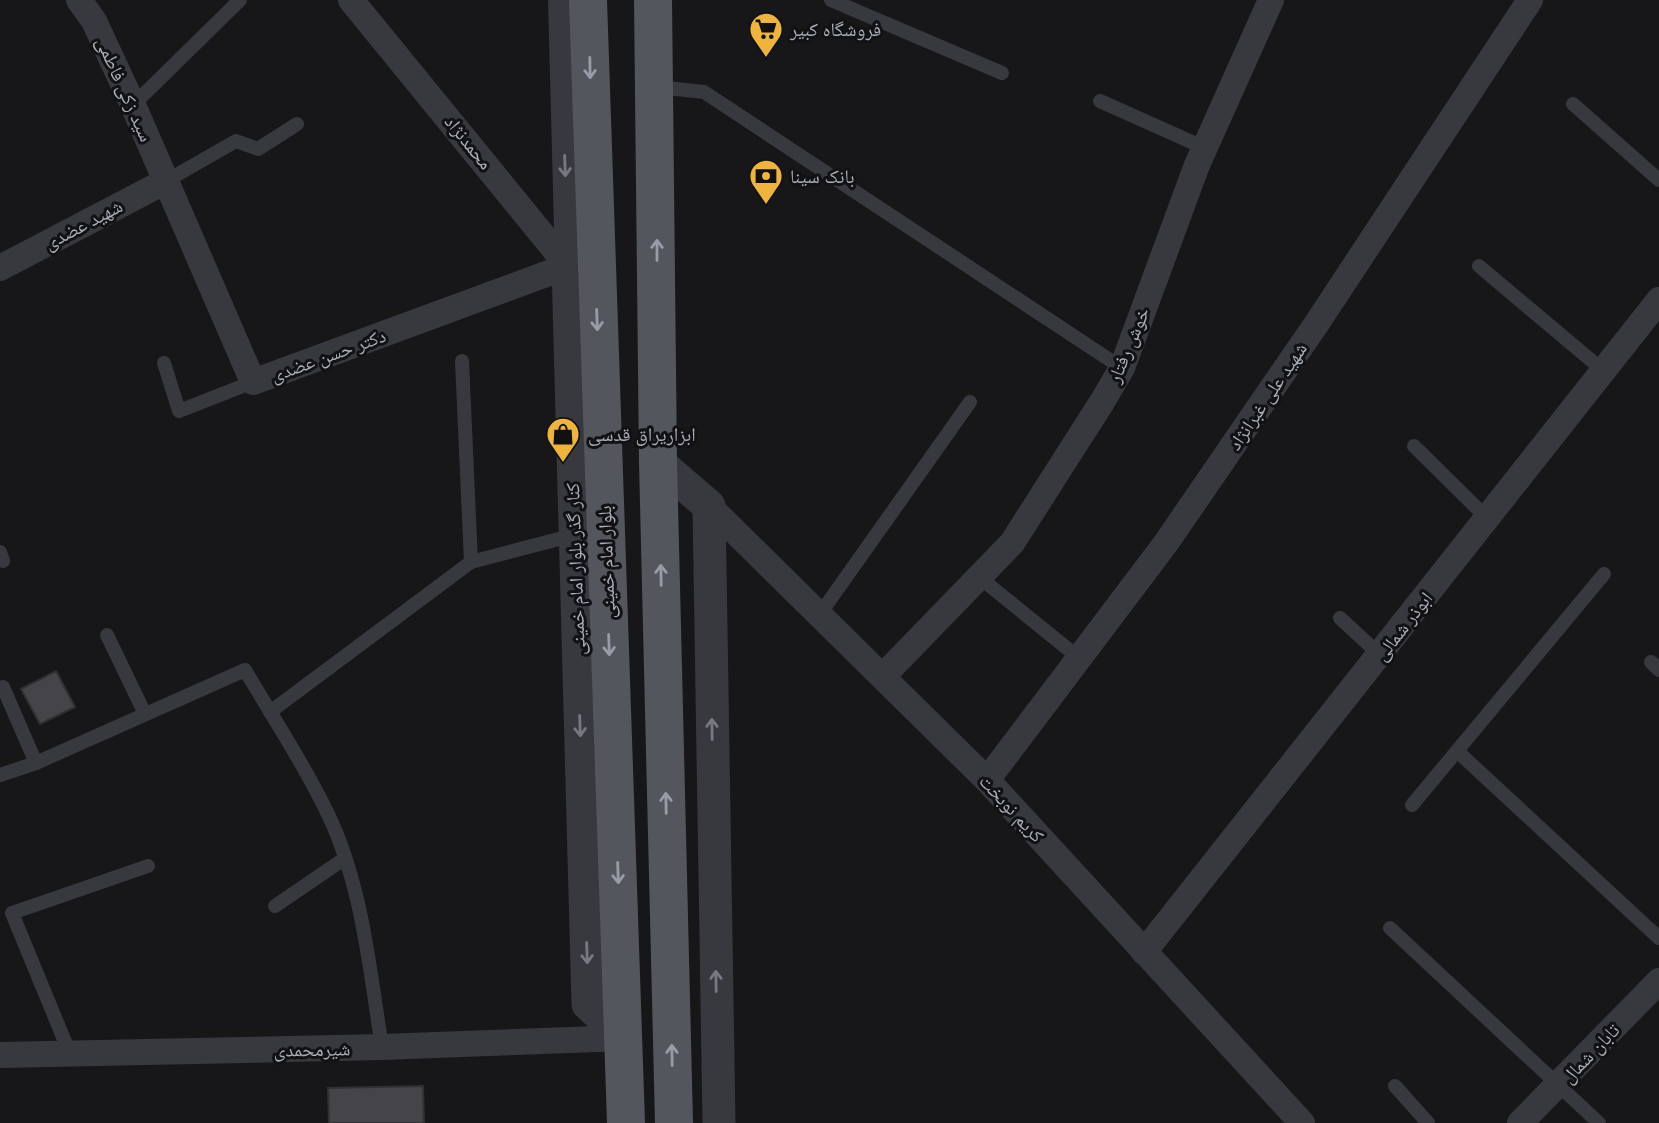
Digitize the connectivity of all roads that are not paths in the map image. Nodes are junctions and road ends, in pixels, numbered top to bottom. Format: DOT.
graph roads {
  1 [pos="79,0"];
  2 [pos="240,0"];
  3 [pos="351,0"];
  4 [pos="561,0"];
  5 [pos="588,0"];
  6 [pos="653,0"];
  7 [pos="831,0"];
  8 [pos="1271,0"];
  9 [pos="1530,0"];
  10 [pos="1002,73"];
  11 [pos="656,86"];
  12 [pos="1100,101"];
  13 [pos="1573,104"];
  14 [pos="133,106"];
  15 [pos="298,124"];
  16 [pos="1205,148"];
  17 [pos="1659,180"];
  18 [pos="166,181"];
  19 [pos="581,265"];
  20 [pos="1479,266"];
  21 [pos="0,268"];
  22 [pos="1659,300"];
  23 [pos="462,361"];
  24 [pos="164,363"];
  25 [pos="1122,368"];
  26 [pos="1605,372"];
  27 [pos="253,382"];
  28 [pos="970,402"];
  29 [pos="1415,446"];
  30 [pos="658,462"];
  31 [pos="709,506"];
  32 [pos="1488,519"];
  33 [pos="575,535"];
  34 [pos="471,562"];
  35 [pos="1604,573"];
  36 [pos="979,577"];
  37 [pos="820,614"];
  38 [pos="1340,618"];
  39 [pos="107,635"];
  40 [pos="1380,655"];
  41 [pos="1079,658"];
  42 [pos="883,676"];
  43 [pos="3,687"];
  44 [pos="270,712"];
  45 [pos="145,714"];
  46 [pos="1457,751"];
  47 [pos="36,763"];
  48 [pos="0,775"];
  49 [pos="987,780"];
  50 [pos="1412,805"];
  51 [pos="344,859"];
  52 [pos="148,866"];
  53 [pos="275,906"];
  54 [pos="1390,928"];
  55 [pos="1659,938"];
  56 [pos="1144,952"];
  57 [pos="1659,981"];
  58 [pos="624,1038"];
  59 [pos="382,1047"];
  60 [pos="70,1054"];
  61 [pos="0,1055"];
  62 [pos="1395,1086"];
  63 [pos="1558,1086"];
  64 [pos="626,1123"];
  65 [pos="674,1123"];
  66 [pos="719,1123"];
  67 [pos="1302,1123"];
  68 [pos="1429,1123"];
  69 [pos="1520,1123"];
  70 [pos="1599,1123"];
  1 -- 14 [label="street, سید زکی فاطمی"];
  2 -- 14 [label="lane"];
  3 -- 19 [label="street, محمدنژاد"];
  4 -- 19 [label="street, کنار گذر بلوار امام خمینی, one-way"];
  5 -- 19 [label="main road, بلوار امام خمینی, one-way"];
  6 -- 11 [label="main road"];
  7 -- 10 [label="lane"];
  8 -- 16 [label="street, خوش رفتار"];
  9 -- 41 [label="street, شهید علی غبرانژاد"];
  11 -- 25 [label="lane"];
  30 -- 11 [label="main road, one-way"];
  12 -- 16 [label="lane"];
  13 -- 17 [label="lane"];
  14 -- 18 [label="street, سید زکی فاطمی"];
  15 -- 18 [label="lane"];
  16 -- 25 [label="street, خوش رفتار"];
  18 -- 21 [label="street, شهید عضدی"];
  18 -- 27 [label="street, دکتر حسن عضدی"];
  19 -- 27 [label="street, دکتر حسن عضدی"];
  19 -- 33 [label="street, کنار گذر بلوار امام خمینی"];
  19 -- 58 [label="main road, بلوار امام خمینی, one-way"];
  20 -- 26 [label="lane"];
  22 -- 26 [label="street, ابوذر شمالی"];
  23 -- 34 [label="lane"];
  24 -- 27 [label="lane"];
  25 -- 36 [label="street, خوش رفتار"];
  26 -- 32 [label="street, ابوذر شمالی"];
  28 -- 37 [label="lane"];
  29 -- 32 [label="lane"];
  30 -- 31 [label="street"];
  65 -- 30 [label="main road, one-way"];
  31 -- 37 [label="street, کریم نوبخت"];
  66 -- 31 [label="street, one-way"];
  32 -- 40 [label="street, ابوذر شمالی"];
  33 -- 34 [label="lane"];
  33 -- 58 [label="street, کنار گذر بلوار امام خمینی, one-way"];
  34 -- 44 [label="lane"];
  35 -- 46 [label="lane"];
  36 -- 41 [label="lane"];
  36 -- 42 [label="street, خوش رفتار"];
  37 -- 42 [label="street, کریم نوبخت"];
  38 -- 40 [label="lane"];
  39 -- 45 [label="lane"];
  40 -- 56 [label="street, ابوذر شمالی"];
  41 -- 49 [label="street, شهید علی غبرانژاد"];
  42 -- 49 [label="street, کریم نوبخت"];
  43 -- 47 [label="lane"];
  44 -- 45 [label="lane"];
  44 -- 51 [label="lane"];
  45 -- 47 [label="lane"];
  46 -- 50 [label="lane"];
  46 -- 55 [label="lane"];
  47 -- 48 [label="lane"];
  49 -- 56 [label="street, کریم نوبخت"];
  51 -- 53 [label="lane"];
  51 -- 59 [label="lane"];
  52 -- 60 [label="lane"];
  54 -- 63 [label="lane"];
  56 -- 67 [label="street, کریم نوبخت"];
  57 -- 63 [label="street, تابان شمال"];
  58 -- 59 [label="street, شیرمحمدی"];
  58 -- 64 [label="main road, بلوار امام خمینی"];
  59 -- 60 [label="street, شیرمحمدی"];
  60 -- 61 [label="street, شیرمحمدی"];
  62 -- 68 [label="lane"];
  63 -- 69 [label="street, تابان شمال"];
  63 -- 70 [label="lane"];
}
